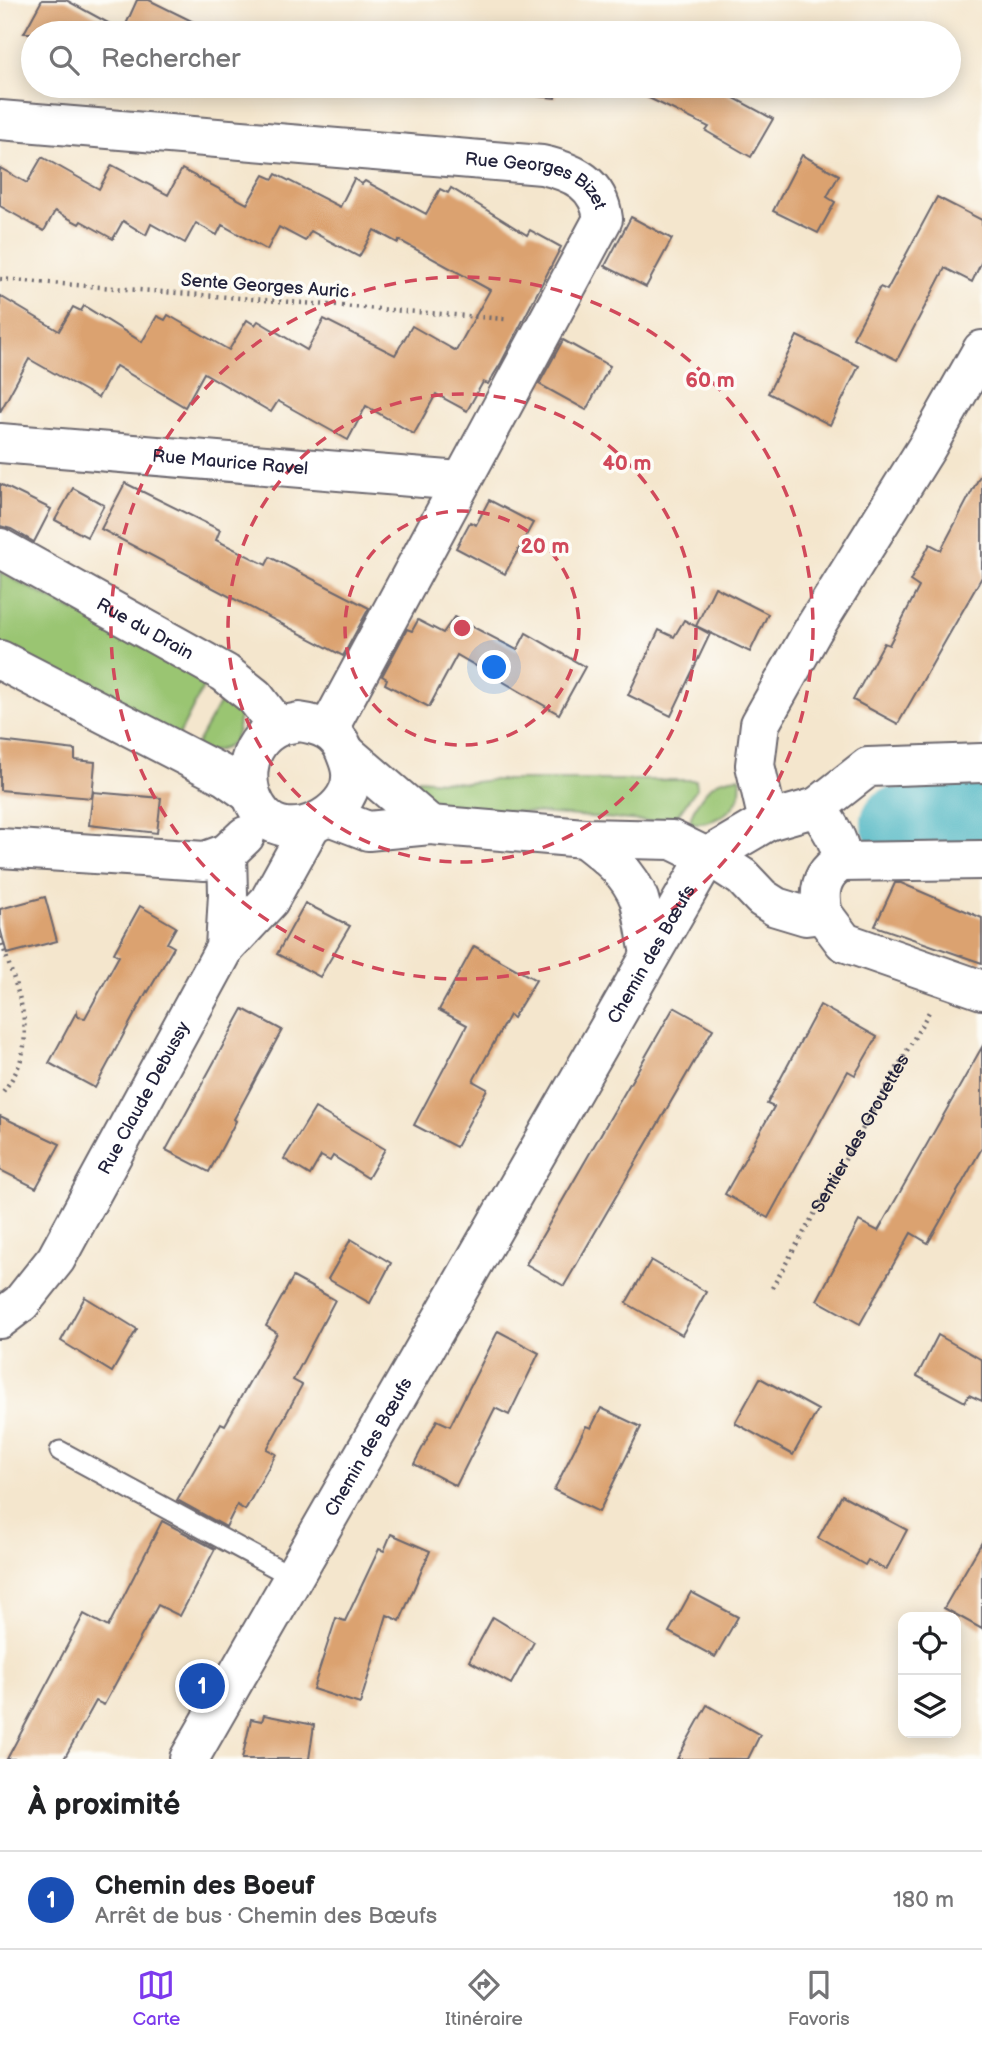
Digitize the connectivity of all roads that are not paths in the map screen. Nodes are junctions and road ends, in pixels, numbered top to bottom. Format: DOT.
graph roads {
  1 [pos="0,120"];
  2 [pos="982,350"];
  3 [pos="0,443"];
  4 [pos="460,481"];
  5 [pos="0,548"];
  6 [pos="0,660"];
  7 [pos="278,727"];
  8 [pos="337,741"];
  9 [pos="982,763"];
  10 [pos="257,806"];
  11 [pos="817,807"];
  12 [pos="320,820"];
  13 [pos="768,821"];
  14 [pos="430,825"];
  15 [pos="584,838"];
  16 [pos="0,848"];
  17 [pos="227,853"];
  18 [pos="707,857"];
  19 [pos="982,860"];
  20 [pos="841,862"];
  21 [pos="823,914"];
  22 [pos="225,948"];
  23 [pos="650,953"];
  24 [pos="965,984"];
  25 [pos="0,1319"];
  26 [pos="60,1451"];
  27 [pos="293,1577"];
  28 [pos="189,1759"];
  1 -- 4 [label="street, Rue Georges Bizet"];
  2 -- 13 [label="street"];
  3 -- 4 [label="street, Rue Maurice Ravel"];
  4 -- 8 [label="street, Rue Georges Bizet"];
  5 -- 7 [label="street, Rue du Drain"];
  6 -- 10 [label="street"];
  7 -- 8 [label="street"];
  7 -- 10 [label="street"];
  8 -- 12 [label="street"];
  8 -- 14 [label="street"];
  9 -- 11 [label="street"];
  10 -- 12 [label="street"];
  10 -- 17 [label="street"];
  11 -- 13 [label="street, Chemin des Bœufs"];
  11 -- 20 [label="street"];
  12 -- 14 [label="street"];
  12 -- 22 [label="street"];
  13 -- 18 [label="street, Chemin des Bœufs"];
  14 -- 15 [label="street"];
  15 -- 18 [label="street"];
  15 -- 23 [label="street"];
  16 -- 17 [label="street"];
  17 -- 22 [label="street, Rue Claude Debussy"];
  18 -- 21 [label="street"];
  18 -- 23 [label="street, Chemin des Bœufs"];
  19 -- 20 [label="street"];
  20 -- 21 [label="street"];
  21 -- 24 [label="street"];
  22 -- 25 [label="street, Rue Claude Debussy"];
  23 -- 27 [label="street, Chemin des Bœufs"];
  26 -- 27 [label="lane"];
  27 -- 28 [label="street, Chemin des Bœufs"];
}
